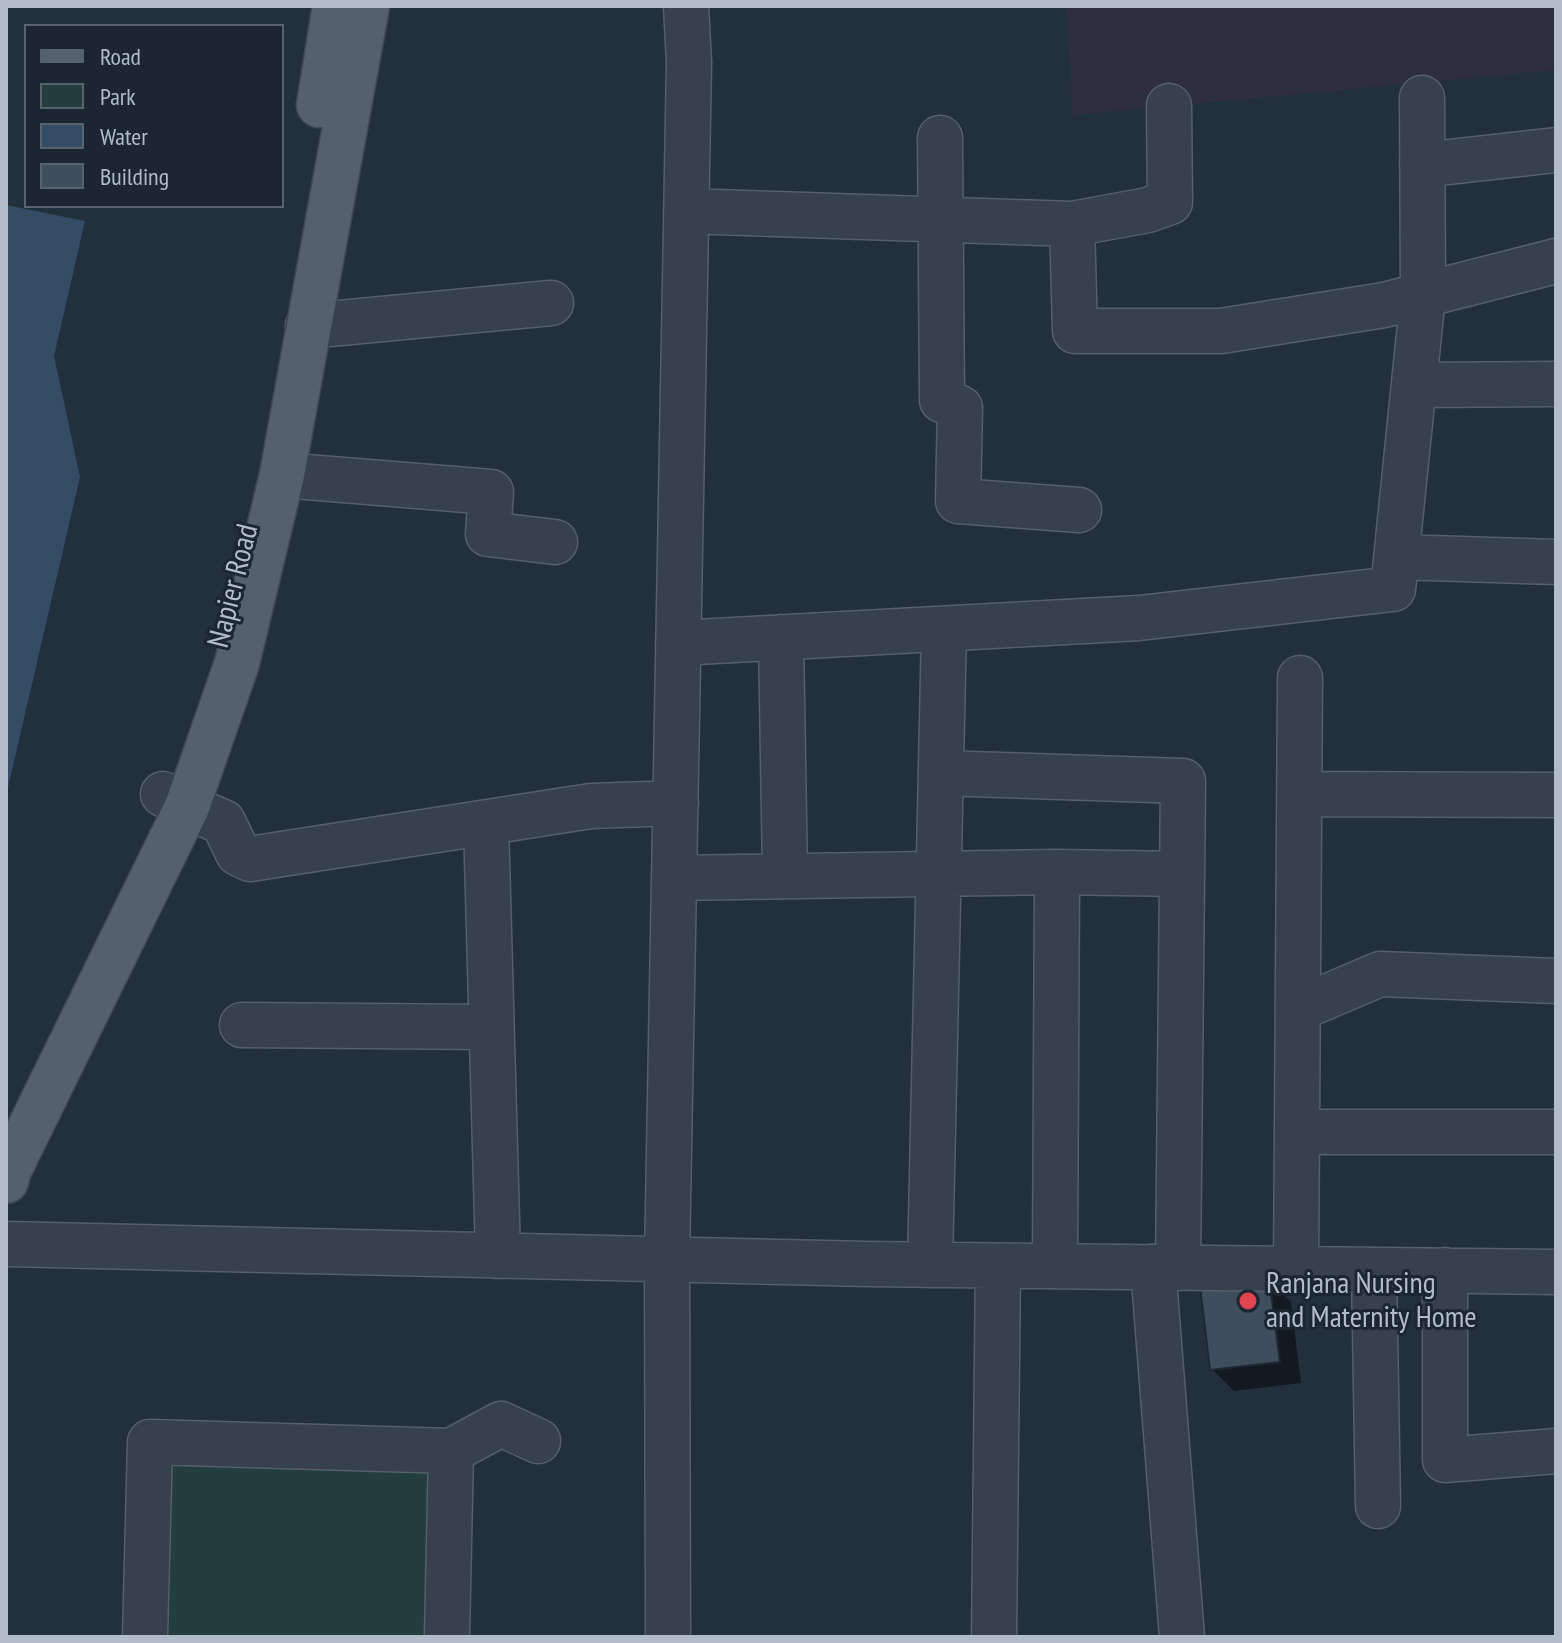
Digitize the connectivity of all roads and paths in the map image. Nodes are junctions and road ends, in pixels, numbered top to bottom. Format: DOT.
graph roads {
  1 [pos="335,6"];
  2 [pos="367,6"];
  3 [pos="686,6"];
  4 [pos="1422,98"];
  5 [pos="1169,106"];
  6 [pos="940,138"];
  7 [pos="1556,150"];
  8 [pos="1422,165"];
  9 [pos="686,211"];
  10 [pos="940,218"];
  11 [pos="1072,224"];
  12 [pos="1556,261"];
  13 [pos="1423,295"];
  14 [pos="551,303"];
  15 [pos="308,326"];
  16 [pos="1556,384"];
  17 [pos="1415,385"];
  18 [pos="282,475"];
  19 [pos="1079,510"];
  20 [pos="555,542"];
  21 [pos="1397,557"];
  22 [pos="1556,562"];
  23 [pos="944,629"];
  24 [pos="781,637"];
  25 [pos="678,643"];
  26 [pos="1300,678"];
  27 [pos="941,773"];
  28 [pos="1299,794"];
  29 [pos="1556,795"];
  30 [pos="175,801"];
  31 [pos="676,803"];
  32 [pos="486,823"];
  33 [pos="1057,872"];
  34 [pos="1182,874"];
  35 [pos="939,875"];
  36 [pos="785,876"];
  37 [pos="674,878"];
  38 [pos="1556,981"];
  39 [pos="1298,1009"];
  40 [pos="242,1025"];
  41 [pos="491,1027"];
  42 [pos="6,1128"];
  43 [pos="1297,1132"];
  44 [pos="1556,1132"];
  45 [pos="6,1181"];
  46 [pos="6,1244"];
  47 [pos="498,1256"];
  48 [pos="667,1260"];
  49 [pos="930,1265"];
  50 [pos="998,1266"];
  51 [pos="1055,1266"];
  52 [pos="1166,1268"];
  53 [pos="1296,1269"];
  54 [pos="1374,1270"];
  55 [pos="1445,1270"];
  56 [pos="1556,1272"];
  57 [pos="538,1441"];
  58 [pos="451,1451"];
  59 [pos="1556,1451"];
  60 [pos="1378,1506"];
  61 [pos="145,1637"];
  62 [pos="447,1637"];
  63 [pos="668,1637"];
  64 [pos="994,1637"];
  65 [pos="1182,1637"];
  1 -- 30 [label="main road, Napier Road"];
  2 -- 15 [label="main road"];
  3 -- 9 [label="street"];
  4 -- 8 [label="street"];
  5 -- 11 [label="street"];
  6 -- 10 [label="street"];
  7 -- 8 [label="street"];
  8 -- 13 [label="street"];
  9 -- 10 [label="street"];
  9 -- 25 [label="street"];
  10 -- 11 [label="street"];
  10 -- 19 [label="street"];
  11 -- 13 [label="street"];
  12 -- 13 [label="street"];
  13 -- 17 [label="street"];
  14 -- 15 [label="street"];
  15 -- 18 [label="main road"];
  16 -- 17 [label="street"];
  17 -- 21 [label="street"];
  18 -- 20 [label="street"];
  18 -- 30 [label="main road"];
  21 -- 22 [label="street"];
  21 -- 23 [label="street"];
  23 -- 24 [label="street"];
  23 -- 27 [label="street"];
  24 -- 25 [label="street"];
  24 -- 36 [label="street"];
  25 -- 31 [label="street"];
  26 -- 28 [label="street"];
  27 -- 34 [label="street"];
  27 -- 35 [label="street"];
  28 -- 29 [label="street"];
  28 -- 39 [label="street"];
  30 -- 32 [label="street"];
  30 -- 42 [label="main road, Napier Road"];
  30 -- 45 [label="main road"];
  31 -- 32 [label="street"];
  31 -- 37 [label="street"];
  32 -- 41 [label="street"];
  33 -- 34 [label="street"];
  33 -- 35 [label="street"];
  33 -- 51 [label="street"];
  34 -- 52 [label="street"];
  35 -- 36 [label="street"];
  35 -- 49 [label="street"];
  36 -- 37 [label="street"];
  37 -- 48 [label="street"];
  38 -- 39 [label="street"];
  39 -- 43 [label="street"];
  40 -- 41 [label="street"];
  41 -- 47 [label="street"];
  43 -- 44 [label="street"];
  43 -- 53 [label="street"];
  46 -- 47 [label="street"];
  47 -- 48 [label="street"];
  48 -- 49 [label="street"];
  48 -- 63 [label="street"];
  49 -- 50 [label="street"];
  50 -- 51 [label="street"];
  50 -- 64 [label="street"];
  51 -- 52 [label="street"];
  52 -- 53 [label="street"];
  52 -- 65 [label="street"];
  53 -- 54 [label="street"];
  54 -- 55 [label="street"];
  54 -- 60 [label="street"];
  55 -- 56 [label="street"];
  55 -- 59 [label="street"];
  57 -- 58 [label="street"];
  58 -- 61 [label="street"];
  58 -- 62 [label="street"];
}
